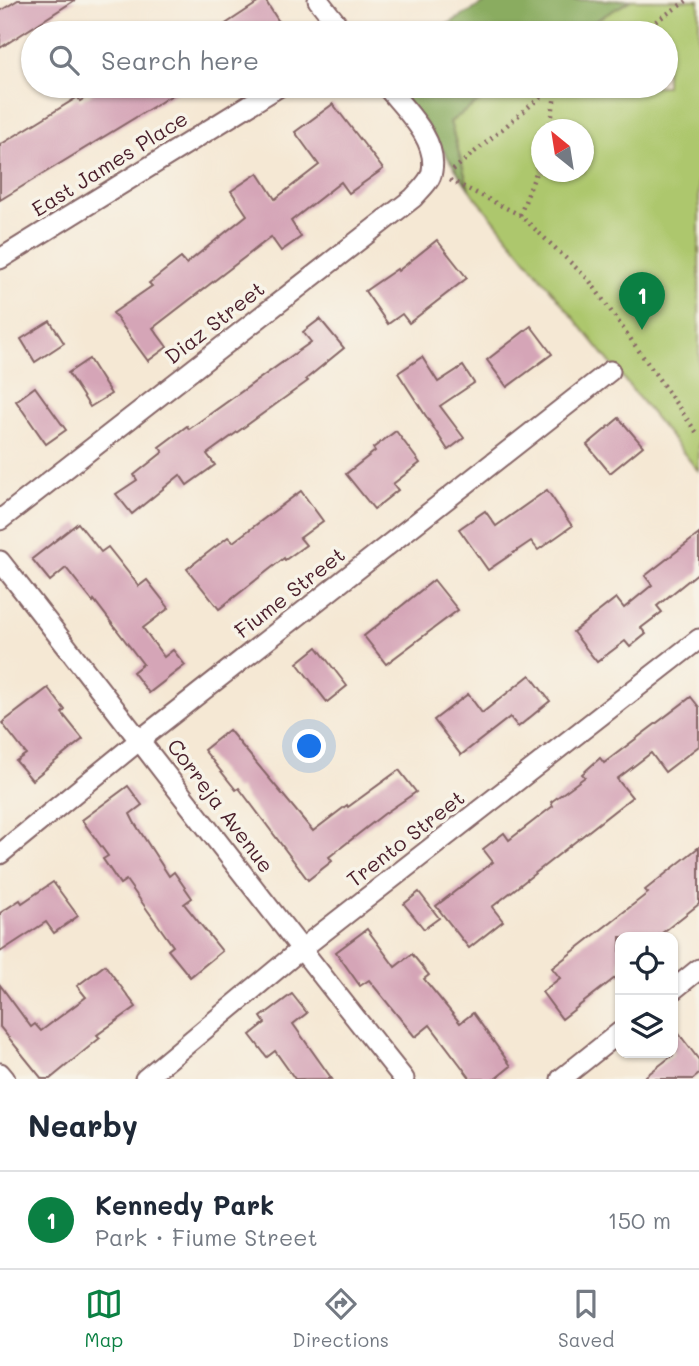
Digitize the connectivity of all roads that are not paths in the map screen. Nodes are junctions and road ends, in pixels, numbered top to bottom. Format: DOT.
graph roads {
  1 [pos="318,0"];
  2 [pos="335,21"];
  3 [pos="261,98"];
  4 [pos="395,98"];
  5 [pos="0,259"];
  6 [pos="610,371"];
  7 [pos="0,520"];
  8 [pos="0,561"];
  9 [pos="699,639"];
  10 [pos="141,739"];
  11 [pos="0,854"];
  12 [pos="300,950"];
  13 [pos="699,969"];
  14 [pos="678,986"];
  15 [pos="615,1036"];
  16 [pos="0,1073"];
  17 [pos="5,1079"];
  18 [pos="145,1079"];
  19 [pos="404,1079"];
  20 [pos="561,1079"];
  1 -- 2 [label="street"];
  3 -- 5 [label="street, East James Place"];
  4 -- 7 [label="street, Diaz Street"];
  6 -- 10 [label="street, Fiume Street"];
  8 -- 10 [label="street, Correja Avenue"];
  9 -- 12 [label="street, Trento Street"];
  10 -- 11 [label="street, Fiume Street"];
  10 -- 12 [label="street, Correja Avenue"];
  12 -- 18 [label="street, Trento Street"];
  12 -- 19 [label="street, Correja Avenue"];
  13 -- 14 [label="street"];
  15 -- 20 [label="street"];
  16 -- 17 [label="street"];
}
